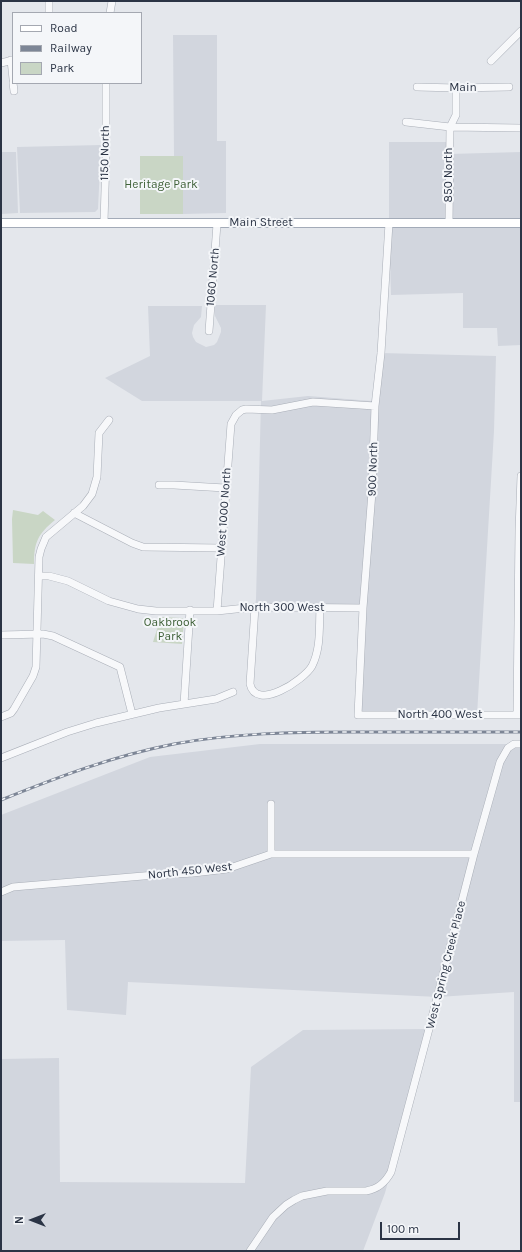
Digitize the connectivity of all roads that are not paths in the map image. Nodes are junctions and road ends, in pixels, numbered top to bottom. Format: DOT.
graph roads {
  1 [pos="49,1"];
  2 [pos="112,1"];
  3 [pos="49,12"];
  4 [pos="110,12"];
  5 [pos="521,31"];
  6 [pos="12,60"];
  7 [pos="491,61"];
  8 [pos="1,63"];
  9 [pos="106,84"];
  10 [pos="417,87"];
  11 [pos="509,87"];
  12 [pos="456,88"];
  13 [pos="406,122"];
  14 [pos="450,127"];
  15 [pos="520,128"];
  16 [pos="104,222"];
  17 [pos="449,222"];
  18 [pos="1,223"];
  19 [pos="389,223"];
  20 [pos="521,223"];
  21 [pos="217,224"];
  22 [pos="209,331"];
  23 [pos="376,406"];
  24 [pos="109,420"];
  25 [pos="521,476"];
  26 [pos="159,485"];
  27 [pos="225,488"];
  28 [pos="74,513"];
  29 [pos="520,531"];
  30 [pos="221,548"];
  31 [pos="39,576"];
  32 [pos="520,591"];
  33 [pos="255,607"];
  34 [pos="320,608"];
  35 [pos="363,608"];
  36 [pos="190,610"];
  37 [pos="217,611"];
  38 [pos="36,634"];
  39 [pos="1,635"];
  40 [pos="519,652"];
  41 [pos="233,692"];
  42 [pos="184,704"];
  43 [pos="132,714"];
  44 [pos="358,715"];
  45 [pos="519,715"];
  46 [pos="1,717"];
  47 [pos="517,744"];
  48 [pos="1,758"];
  49 [pos="271,804"];
  50 [pos="271,854"];
  51 [pos="474,854"];
  52 [pos="1,892"];
  53 [pos="250,1251"];
  1 -- 3 [label="street"];
  2 -- 4 [label="street"];
  5 -- 7 [label="street"];
  6 -- 8 [label="street"];
  9 -- 16 [label="street, 1150 North"];
  10 -- 12 [label="street, Main"];
  11 -- 12 [label="street, Main"];
  12 -- 14 [label="street, 850 North"];
  13 -- 14 [label="street"];
  14 -- 15 [label="street"];
  14 -- 17 [label="street, 850 North"];
  16 -- 18 [label="main road, Main Street"];
  16 -- 21 [label="main road, Main Street"];
  17 -- 19 [label="main road, Main Street"];
  17 -- 20 [label="main road, Main Street"];
  19 -- 21 [label="main road, Main Street"];
  19 -- 23 [label="street, 900 North"];
  21 -- 22 [label="street, 1060 North"];
  23 -- 27 [label="street, West 1000 North"];
  23 -- 35 [label="street, 900 North"];
  24 -- 28 [label="street"];
  25 -- 29 [label="street"];
  26 -- 27 [label="street"];
  27 -- 30 [label="street, West 1000 North"];
  28 -- 30 [label="street"];
  28 -- 31 [label="street"];
  29 -- 32 [label="street"];
  30 -- 37 [label="street, West 1000 North"];
  31 -- 36 [label="street, North 300 West"];
  31 -- 38 [label="street"];
  32 -- 40 [label="street"];
  33 -- 34 [label="street, North 300 West"];
  33 -- 34 [label="street"];
  33 -- 37 [label="street, North 300 West"];
  34 -- 35 [label="street, North 300 West"];
  35 -- 44 [label="street, 900 North"];
  36 -- 37 [label="street, North 300 West"];
  36 -- 42 [label="street"];
  38 -- 39 [label="street"];
  38 -- 43 [label="street"];
  38 -- 46 [label="street"];
  40 -- 45 [label="street"];
  41 -- 42 [label="street"];
  42 -- 43 [label="street"];
  43 -- 48 [label="street"];
  44 -- 45 [label="street, North 400 West"];
  47 -- 51 [label="street, West Spring Creek Place"];
  49 -- 50 [label="street"];
  50 -- 51 [label="street, North 450 West"];
  50 -- 52 [label="street, North 450 West"];
  51 -- 53 [label="street, West Spring Creek Place"];
}
